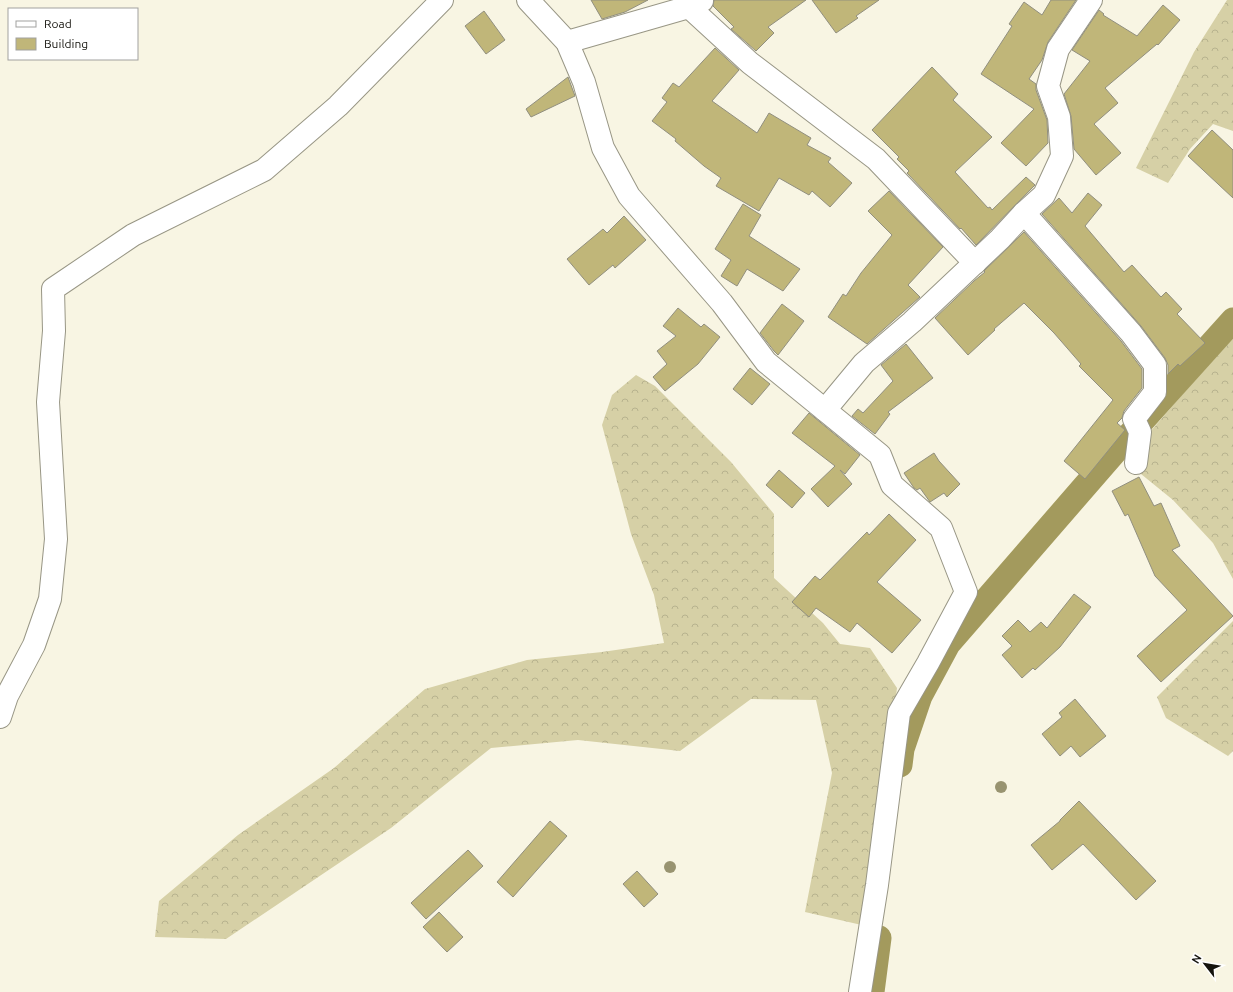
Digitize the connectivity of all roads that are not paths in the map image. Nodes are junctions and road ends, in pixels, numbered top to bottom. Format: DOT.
graph roads {
  1 [pos="442,0"];
  2 [pos="528,0"];
  3 [pos="1091,0"];
  4 [pos="696,4"];
  5 [pos="567,42"];
  6 [pos="1024,213"];
  7 [pos="975,263"];
  8 [pos="825,410"];
  9 [pos="1136,463"];
  10 [pos="0,717"];
  11 [pos="860,992"];
  1 -- 10 [label="street"];
  2 -- 5 [label="street"];
  3 -- 6 [label="street"];
  4 -- 5 [label="street"];
  4 -- 7 [label="street"];
  5 -- 8 [label="street"];
  6 -- 7 [label="street"];
  6 -- 9 [label="street"];
  7 -- 8 [label="street"];
  8 -- 11 [label="street"];
}
